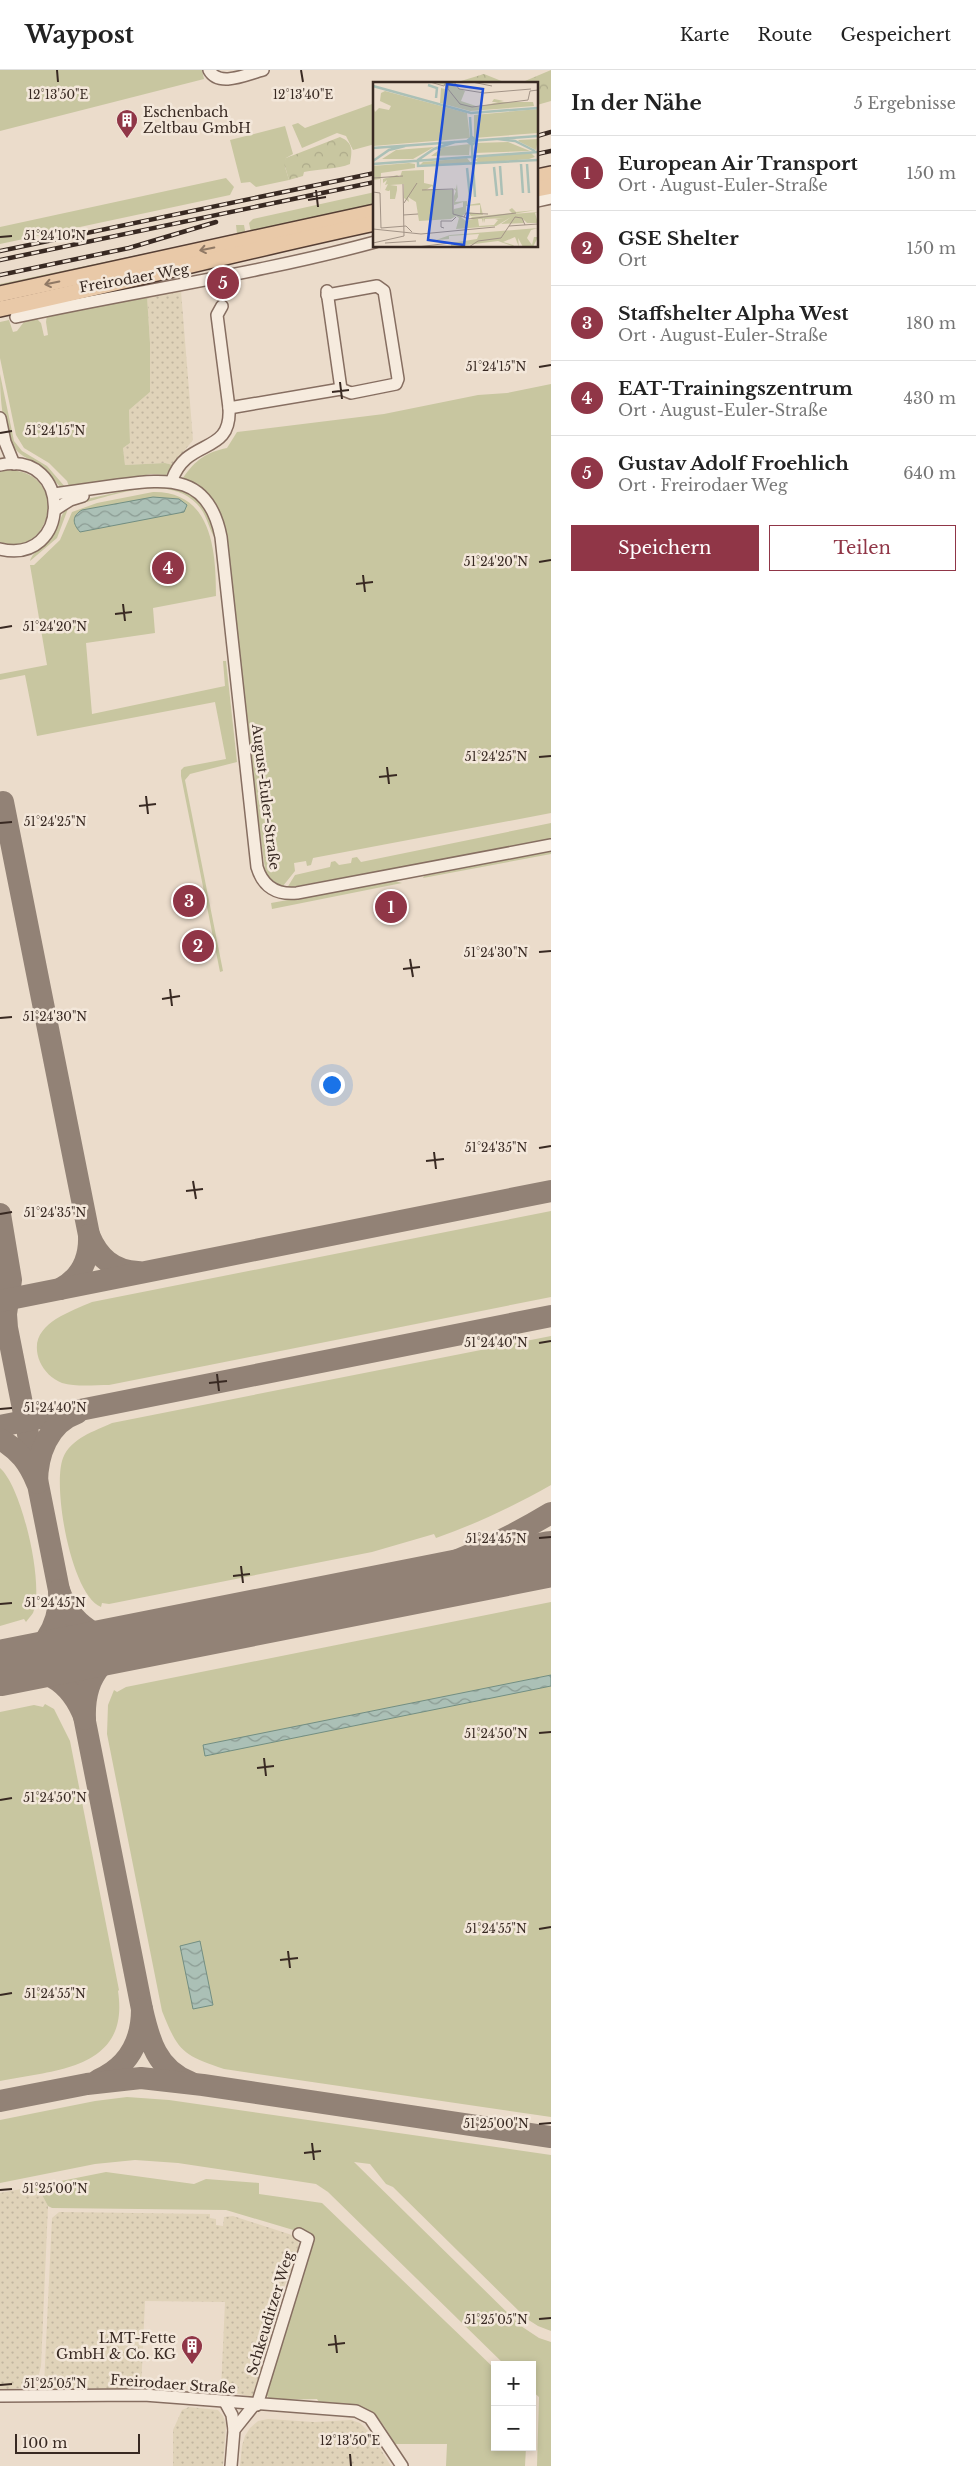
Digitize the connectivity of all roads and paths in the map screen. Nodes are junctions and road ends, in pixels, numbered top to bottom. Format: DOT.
graph roads {
  1 [pos="263,70"];
  2 [pos="212,74"];
  3 [pos="551,174"];
  4 [pos="538,177"];
  5 [pos="551,186"];
  6 [pos="538,189"];
  7 [pos="551,198"];
  8 [pos="538,201"];
  9 [pos="373,213"];
  10 [pos="373,223"];
  11 [pos="373,242"];
  12 [pos="251,244"];
  13 [pos="0,294"];
  14 [pos="222,306"];
  15 [pos="0,309"];
  16 [pos="16,317"];
  17 [pos="341,390"];
  18 [pos="229,408"];
  19 [pos="0,418"];
  20 [pos="14,464"];
  21 [pos="0,465"];
  22 [pos="172,480"];
  23 [pos="135,483"];
  24 [pos="54,494"];
  25 [pos="56,509"];
  26 [pos="0,550"];
  27 [pos="551,845"];
  28 [pos="299,2234"];
  29 [pos="0,2396"];
  30 [pos="225,2402"];
  31 [pos="255,2405"];
  32 [pos="234,2430"];
  33 [pos="231,2466"];
  34 [pos="402,2466"];
  1 -- 2 [label="street"];
  3 -- 4 [label="main road"];
  5 -- 6 [label="main road"];
  7 -- 8 [label="street"];
  9 -- 12 [label="main road"];
  10 -- 12 [label="main road"];
  11 -- 16 [label="street, Freirodaer Weg"];
  12 -- 13 [label="main road, one-way"];
  12 -- 15 [label="main road"];
  14 -- 18 [label="street"];
  17 -- 17 [label="street"];
  17 -- 18 [label="street"];
  18 -- 22 [label="street"];
  19 -- 20 [label="street"];
  20 -- 21 [label="street"];
  20 -- 24 [label="street"];
  22 -- 23 [label="street, August-Euler-Straße"];
  22 -- 27 [label="street, August-Euler-Straße"];
  23 -- 24 [label="street, August-Euler-Straße"];
  23 -- 25 [label="street, August-Euler-Straße"];
  24 -- 25 [label="street"];
  25 -- 26 [label="street"];
  28 -- 31 [label="street, Schkeuditzer Weg"];
  29 -- 30 [label="street, Freirodaer Straße"];
  30 -- 31 [label="street, Freirodaer Straße"];
  30 -- 32 [label="street"];
  31 -- 32 [label="street"];
  31 -- 34 [label="street, Freirodaer Straße"];
  32 -- 33 [label="street"];
}
